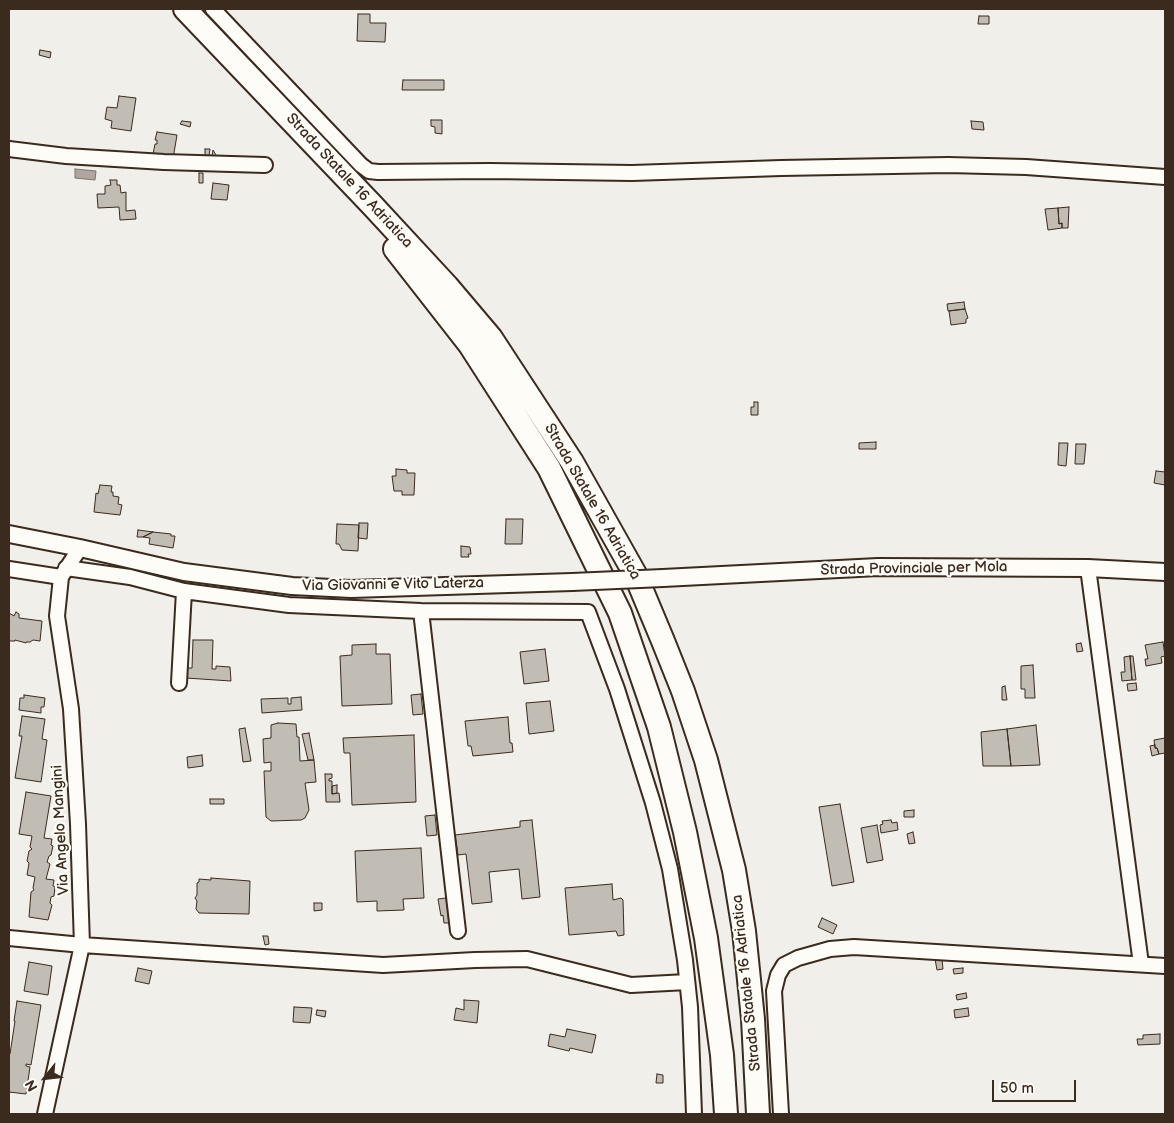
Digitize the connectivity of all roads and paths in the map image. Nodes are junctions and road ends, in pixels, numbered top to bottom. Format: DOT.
graph roads {
  1 [pos="167,9"];
  2 [pos="185,9"];
  3 [pos="213,9"];
  4 [pos="9,149"];
  5 [pos="266,165"];
  6 [pos="1165,177"];
  7 [pos="9,534"];
  8 [pos="80,548"];
  9 [pos="1088,568"];
  10 [pos="9,569"];
  11 [pos="63,572"];
  12 [pos="1165,572"];
  13 [pos="663,578"];
  14 [pos="184,591"];
  15 [pos="421,610"];
  16 [pos="179,683"];
  17 [pos="458,931"];
  18 [pos="9,938"];
  19 [pos="82,945"];
  20 [pos="1142,964"];
  21 [pos="1165,966"];
  22 [pos="687,982"];
  23 [pos="45,1114"];
  24 [pos="694,1114"];
  25 [pos="726,1114"];
  26 [pos="758,1114"];
  27 [pos="781,1114"];
  1 -- 25 [label="highway, Strada Statale 16 Adriatica"];
  2 -- 26 [label="highway, Strada Statale 16 Adriatica"];
  3 -- 6 [label="street"];
  4 -- 5 [label="street"];
  7 -- 8 [label="street, Via Giovanni e Vito Laterza"];
  8 -- 11 [label="street, Via Angelo Mangini"];
  8 -- 13 [label="street, Via Giovanni e Vito Laterza, bridge"];
  9 -- 12 [label="street, Strada Provinciale per Mola"];
  9 -- 13 [label="street, Strada Provinciale per Mola"];
  9 -- 20 [label="street"];
  10 -- 11 [label="street"];
  11 -- 14 [label="street"];
  11 -- 19 [label="street, Via Angelo Mangini"];
  14 -- 15 [label="street"];
  14 -- 16 [label="street"];
  15 -- 17 [label="street"];
  15 -- 22 [label="street"];
  18 -- 19 [label="street"];
  19 -- 22 [label="street"];
  19 -- 23 [label="street, Via Angelo Mangini"];
  20 -- 21 [label="street"];
  20 -- 27 [label="street"];
  22 -- 24 [label="street"];
}
